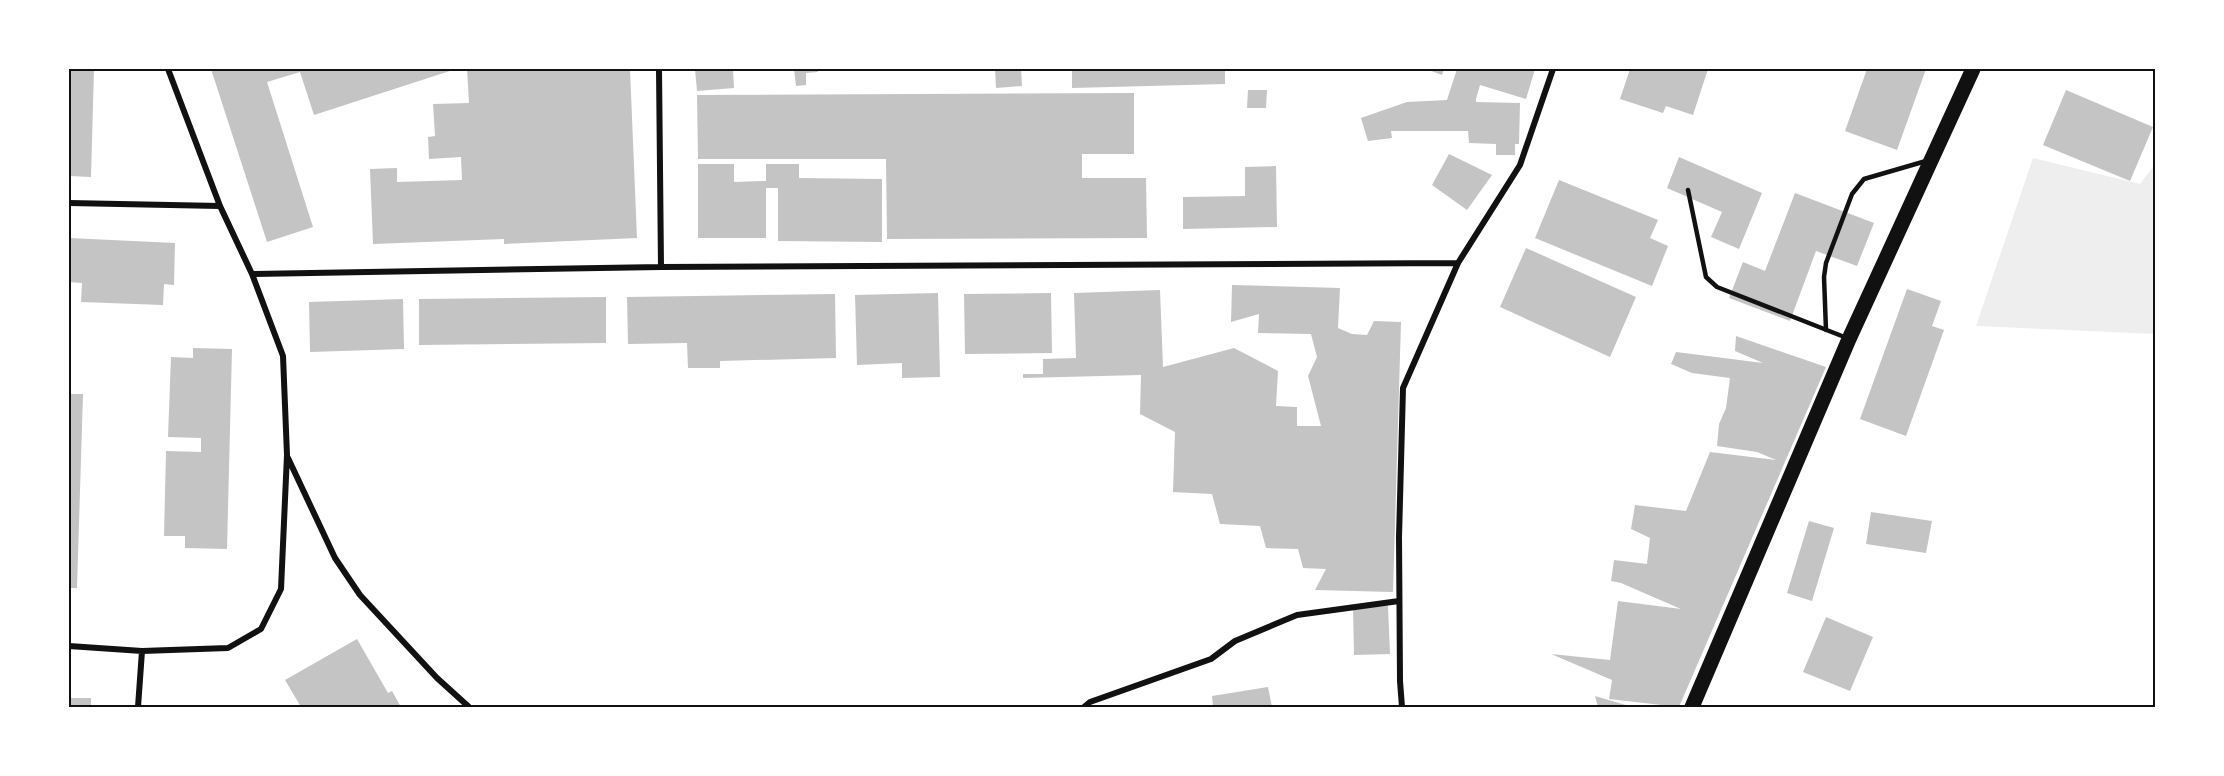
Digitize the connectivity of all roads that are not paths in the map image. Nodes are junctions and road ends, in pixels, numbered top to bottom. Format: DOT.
graph roads {
  1 [pos="168,69"];
  2 [pos="659,69"];
  3 [pos="1553,69"];
  4 [pos="1973,69"];
  5 [pos="1932,159"];
  6 [pos="1688,190"];
  7 [pos="69,203"];
  8 [pos="220,206"];
  9 [pos="1458,263"];
  10 [pos="661,267"];
  11 [pos="252,274"];
  12 [pos="1826,330"];
  13 [pos="1849,339"];
  14 [pos="287,455"];
  15 [pos="1399,601"];
  16 [pos="69,646"];
  17 [pos="142,651"];
  18 [pos="138,707"];
  19 [pos="469,707"];
  20 [pos="1084,707"];
  21 [pos="1402,707"];
  22 [pos="1692,707"];
  1 -- 8 [label="street"];
  2 -- 10 [label="street"];
  3 -- 9 [label="street"];
  4 -- 5 [label="main road"];
  5 -- 12 [label="lane"];
  5 -- 13 [label="main road"];
  6 -- 12 [label="lane"];
  7 -- 8 [label="street"];
  8 -- 11 [label="street"];
  9 -- 10 [label="street"];
  9 -- 15 [label="street"];
  10 -- 11 [label="street"];
  11 -- 14 [label="street"];
  12 -- 13 [label="lane"];
  13 -- 22 [label="main road"];
  14 -- 17 [label="street"];
  14 -- 19 [label="street"];
  15 -- 20 [label="street"];
  15 -- 21 [label="street"];
  16 -- 17 [label="street"];
  17 -- 18 [label="street"];
}
